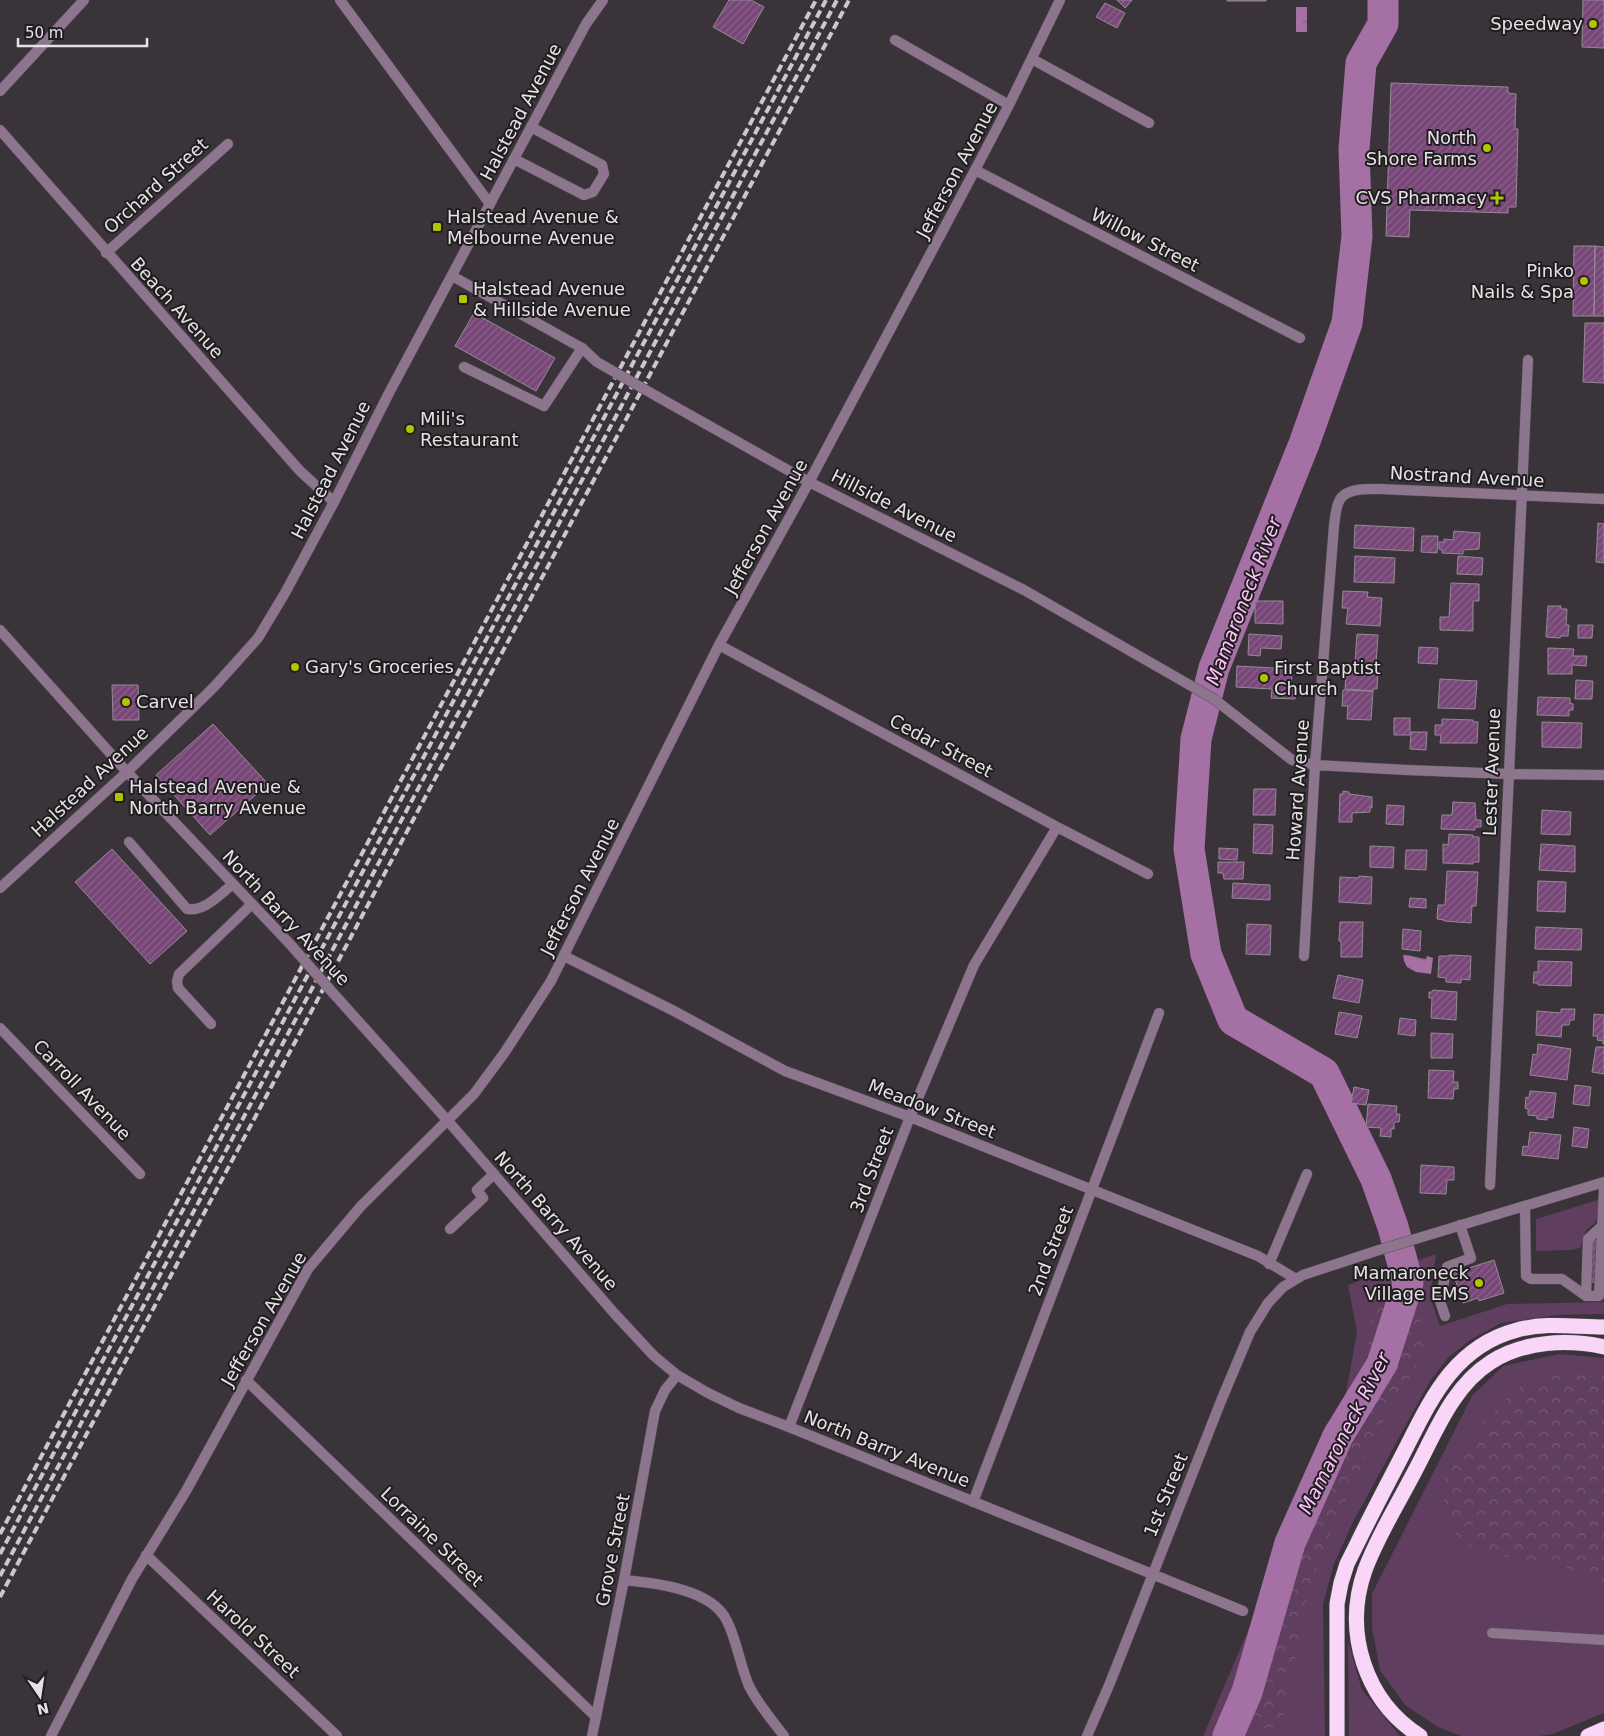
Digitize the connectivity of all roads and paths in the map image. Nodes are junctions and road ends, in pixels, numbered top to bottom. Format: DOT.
graph roads {
  1 [pos="84,0"];
  2 [pos="340,0"];
  3 [pos="603,0"];
  4 [pos="1060,0"];
  5 [pos="895,40"];
  6 [pos="1032,59"];
  7 [pos="0,90"];
  8 [pos="1009,105"];
  9 [pos="1149,123"];
  10 [pos="531,127"];
  11 [pos="0,130"];
  12 [pos="228,144"];
  13 [pos="514,159"];
  14 [pos="975,170"];
  15 [pos="490,204"];
  16 [pos="106,253"];
  17 [pos="452,276"];
  18 [pos="1300,338"];
  19 [pos="582,348"];
  20 [pos="1528,360"];
  21 [pos="464,367"];
  22 [pos="809,482"];
  23 [pos="1521,496"];
  24 [pos="1604,499"];
  25 [pos="334,502"];
  26 [pos="1338,507"];
  27 [pos="0,630"];
  28 [pos="719,645"];
  29 [pos="1315,765"];
  30 [pos="127,772"];
  31 [pos="1508,774"];
  32 [pos="1604,775"];
  33 [pos="1057,827"];
  34 [pos="129,842"];
  35 [pos="1148,874"];
  36 [pos="233,884"];
  37 [pos="0,888"];
  38 [pos="252,904"];
  39 [pos="564,956"];
  40 [pos="1304,956"];
  41 [pos="1159,1013"];
  42 [pos="211,1024"];
  43 [pos="0,1028"];
  44 [pos="910,1117"];
  45 [pos="448,1121"];
  46 [pos="140,1174"];
  47 [pos="494,1174"];
  48 [pos="1307,1174"];
  49 [pos="1604,1182"];
  50 [pos="1490,1185"];
  51 [pos="1604,1187"];
  52 [pos="1093,1189"];
  53 [pos="1525,1206"];
  54 [pos="1460,1225"];
  55 [pos="1602,1226"];
  56 [pos="450,1229"];
  57 [pos="1270,1264"];
  58 [pos="1296,1279"];
  59 [pos="1586,1296"];
  60 [pos="1601,1297"];
  61 [pos="1445,1316"];
  62 [pos="1604,1327"];
  63 [pos="1604,1347"];
  64 [pos="677,1375"];
  65 [pos="246,1380"];
  66 [pos="789,1426"];
  67 [pos="973,1502"];
  68 [pos="146,1555"];
  69 [pos="1152,1574"];
  70 [pos="624,1580"];
  71 [pos="1243,1611"];
  72 [pos="1492,1633"];
  73 [pos="1604,1640"];
  74 [pos="596,1717"];
  75 [pos="1604,1729"];
  76 [pos="51,1736"];
  77 [pos="337,1736"];
  78 [pos="592,1736"];
  79 [pos="784,1736"];
  80 [pos="1087,1736"];
  81 [pos="1337,1736"];
  82 [pos="1420,1736"];
  83 [pos="1588,1736"];
  1 -- 7 [label="street"];
  2 -- 15 [label="street"];
  3 -- 10 [label="street, Halstead Avenue"];
  4 -- 6 [label="street, Jefferson Avenue"];
  5 -- 8 [label="street"];
  6 -- 8 [label="street, Jefferson Avenue"];
  6 -- 9 [label="street"];
  8 -- 14 [label="street, Jefferson Avenue"];
  10 -- 13 [label="street, Halstead Avenue"];
  10 -- 13 [label="street"];
  11 -- 16 [label="street, Beach Avenue"];
  12 -- 16 [label="street, Orchard Street"];
  13 -- 15 [label="street, Halstead Avenue"];
  14 -- 18 [label="street, Willow Street"];
  14 -- 22 [label="street, Jefferson Avenue"];
  15 -- 17 [label="street, Halstead Avenue"];
  16 -- 25 [label="street, Beach Avenue"];
  17 -- 19 [label="street, Hillside Avenue"];
  17 -- 25 [label="street, Halstead Avenue"];
  19 -- 21 [label="street"];
  19 -- 22 [label="street, Hillside Avenue, bridge"];
  20 -- 23 [label="street, Lester Avenue"];
  22 -- 28 [label="street, Jefferson Avenue"];
  22 -- 29 [label="street, Hillside Avenue"];
  23 -- 24 [label="street, Nostrand Avenue"];
  23 -- 26 [label="street, Nostrand Avenue"];
  23 -- 31 [label="street, Lester Avenue"];
  25 -- 30 [label="street, Halstead Avenue"];
  26 -- 29 [label="street, Howard Avenue"];
  27 -- 30 [label="street, North Barry Avenue"];
  28 -- 33 [label="street, Cedar Street"];
  28 -- 39 [label="street, Jefferson Avenue"];
  29 -- 31 [label="street, Hillside Avenue"];
  29 -- 40 [label="street, Howard Avenue"];
  30 -- 36 [label="street, North Barry Avenue"];
  30 -- 37 [label="street, Halstead Avenue"];
  31 -- 32 [label="street"];
  31 -- 50 [label="street, Lester Avenue"];
  33 -- 35 [label="street, Cedar Street"];
  33 -- 44 [label="street, 3rd Street"];
  34 -- 36 [label="street"];
  36 -- 38 [label="street, North Barry Avenue"];
  38 -- 42 [label="street"];
  38 -- 45 [label="street, North Barry Avenue, bridge"];
  39 -- 44 [label="street, Meadow Street"];
  39 -- 45 [label="street, Jefferson Avenue"];
  41 -- 52 [label="street, 2nd Street"];
  43 -- 46 [label="street, Carroll Avenue"];
  44 -- 52 [label="street, Meadow Street"];
  44 -- 66 [label="street, 3rd Street"];
  45 -- 47 [label="street, North Barry Avenue"];
  45 -- 65 [label="street, Jefferson Avenue"];
  47 -- 56 [label="street"];
  47 -- 64 [label="street, North Barry Avenue"];
  48 -- 57 [label="street"];
  49 -- 53 [label="street"];
  51 -- 55 [label="street"];
  52 -- 57 [label="street, Meadow Street"];
  52 -- 67 [label="street, 2nd Street"];
  53 -- 54 [label="street"];
  53 -- 59 [label="street"];
  54 -- 58 [label="street"];
  54 -- 61 [label="street"];
  55 -- 59 [label="street"];
  55 -- 60 [label="street"];
  57 -- 58 [label="street, Meadow Street"];
  58 -- 69 [label="street, 1st Street"];
  59 -- 60 [label="street"];
  62 -- 81 [label="highway"];
  63 -- 82 [label="highway"];
  64 -- 66 [label="street, North Barry Avenue"];
  64 -- 70 [label="street, Grove Street"];
  65 -- 68 [label="street, Jefferson Avenue"];
  65 -- 74 [label="street, Lorraine Street"];
  66 -- 67 [label="street, North Barry Avenue"];
  67 -- 69 [label="street, North Barry Avenue"];
  68 -- 76 [label="street, Jefferson Avenue"];
  68 -- 77 [label="street, Harold Street"];
  69 -- 71 [label="street, North Barry Avenue"];
  69 -- 80 [label="street, 1st Street"];
  70 -- 74 [label="street, Grove Street"];
  70 -- 79 [label="street"];
  72 -- 73 [label="street"];
  74 -- 78 [label="street, Grove Street"];
  75 -- 83 [label="highway"];
}
